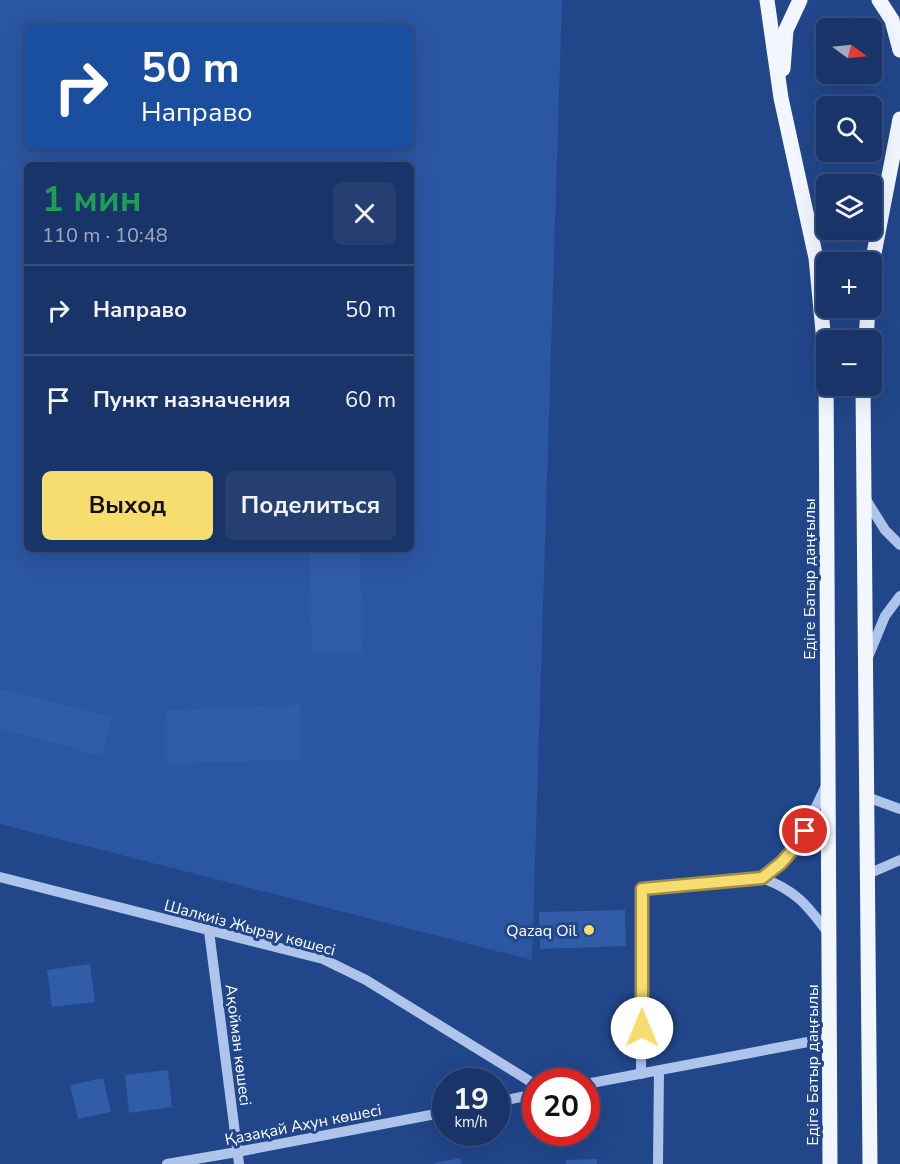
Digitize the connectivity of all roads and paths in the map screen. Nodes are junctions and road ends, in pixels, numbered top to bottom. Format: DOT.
graph roads {
  1 [pos="767,0"];
  2 [pos="800,0"];
  3 [pos="879,0"];
  4 [pos="900,50"];
  5 [pos="781,98"];
  6 [pos="900,119"];
  7 [pos="896,165"];
  8 [pos="875,252"];
  9 [pos="863,396"];
  10 [pos="864,496"];
  11 [pos="900,545"];
  12 [pos="900,596"];
  13 [pos="865,662"];
  14 [pos="828,781"];
  15 [pos="867,796"];
  16 [pos="900,809"];
  17 [pos="900,860"];
  18 [pos="868,874"];
  19 [pos="0,877"];
  20 [pos="762,878"];
  21 [pos="209,931"];
  22 [pos="829,934"];
  23 [pos="829,1038"];
  24 [pos="659,1071"];
  25 [pos="641,1074"];
  26 [pos="522,1076"];
  27 [pos="600,1081"];
  28 [pos="432,1115"];
  29 [pos="237,1152"];
  30 [pos="167,1164"];
  31 [pos="239,1164"];
  32 [pos="658,1164"];
  33 [pos="830,1164"];
  34 [pos="870,1164"];
  1 -- 5 [label="main road, Едіге Батыр даңғылы"];
  2 -- 5 [label="main road"];
  3 -- 4 [label="main road"];
  5 -- 14 [label="main road, Едіге Батыр даңғылы"];
  6 -- 7 [label="main road"];
  7 -- 8 [label="main road"];
  9 -- 10 [label="main road"];
  10 -- 11 [label="street"];
  10 -- 13 [label="main road"];
  12 -- 13 [label="street"];
  13 -- 15 [label="main road"];
  14 -- 20 [label="street"];
  14 -- 22 [label="main road, Едіге Батыр даңғылы"];
  15 -- 16 [label="street"];
  15 -- 18 [label="main road"];
  17 -- 18 [label="street"];
  18 -- 34 [label="main road"];
  19 -- 21 [label="street, Шалкиіз Жырау көшесі"];
  20 -- 22 [label="street"];
  20 -- 25 [label="street"];
  21 -- 26 [label="street, Шалкиіз Жырау көшесі"];
  21 -- 29 [label="street, Ақойман көшесі"];
  22 -- 23 [label="main road, Едіге Батыр даңғылы"];
  23 -- 24 [label="street"];
  23 -- 33 [label="main road, Едіге Батыр даңғылы"];
  24 -- 25 [label="street"];
  24 -- 32 [label="street"];
  25 -- 27 [label="street"];
  28 -- 29 [label="street, Қазақай Ахун көшесі"];
  29 -- 30 [label="street, Қазақай Ахун көшесі"];
  29 -- 31 [label="street, Ақойман көшесі"];
}
